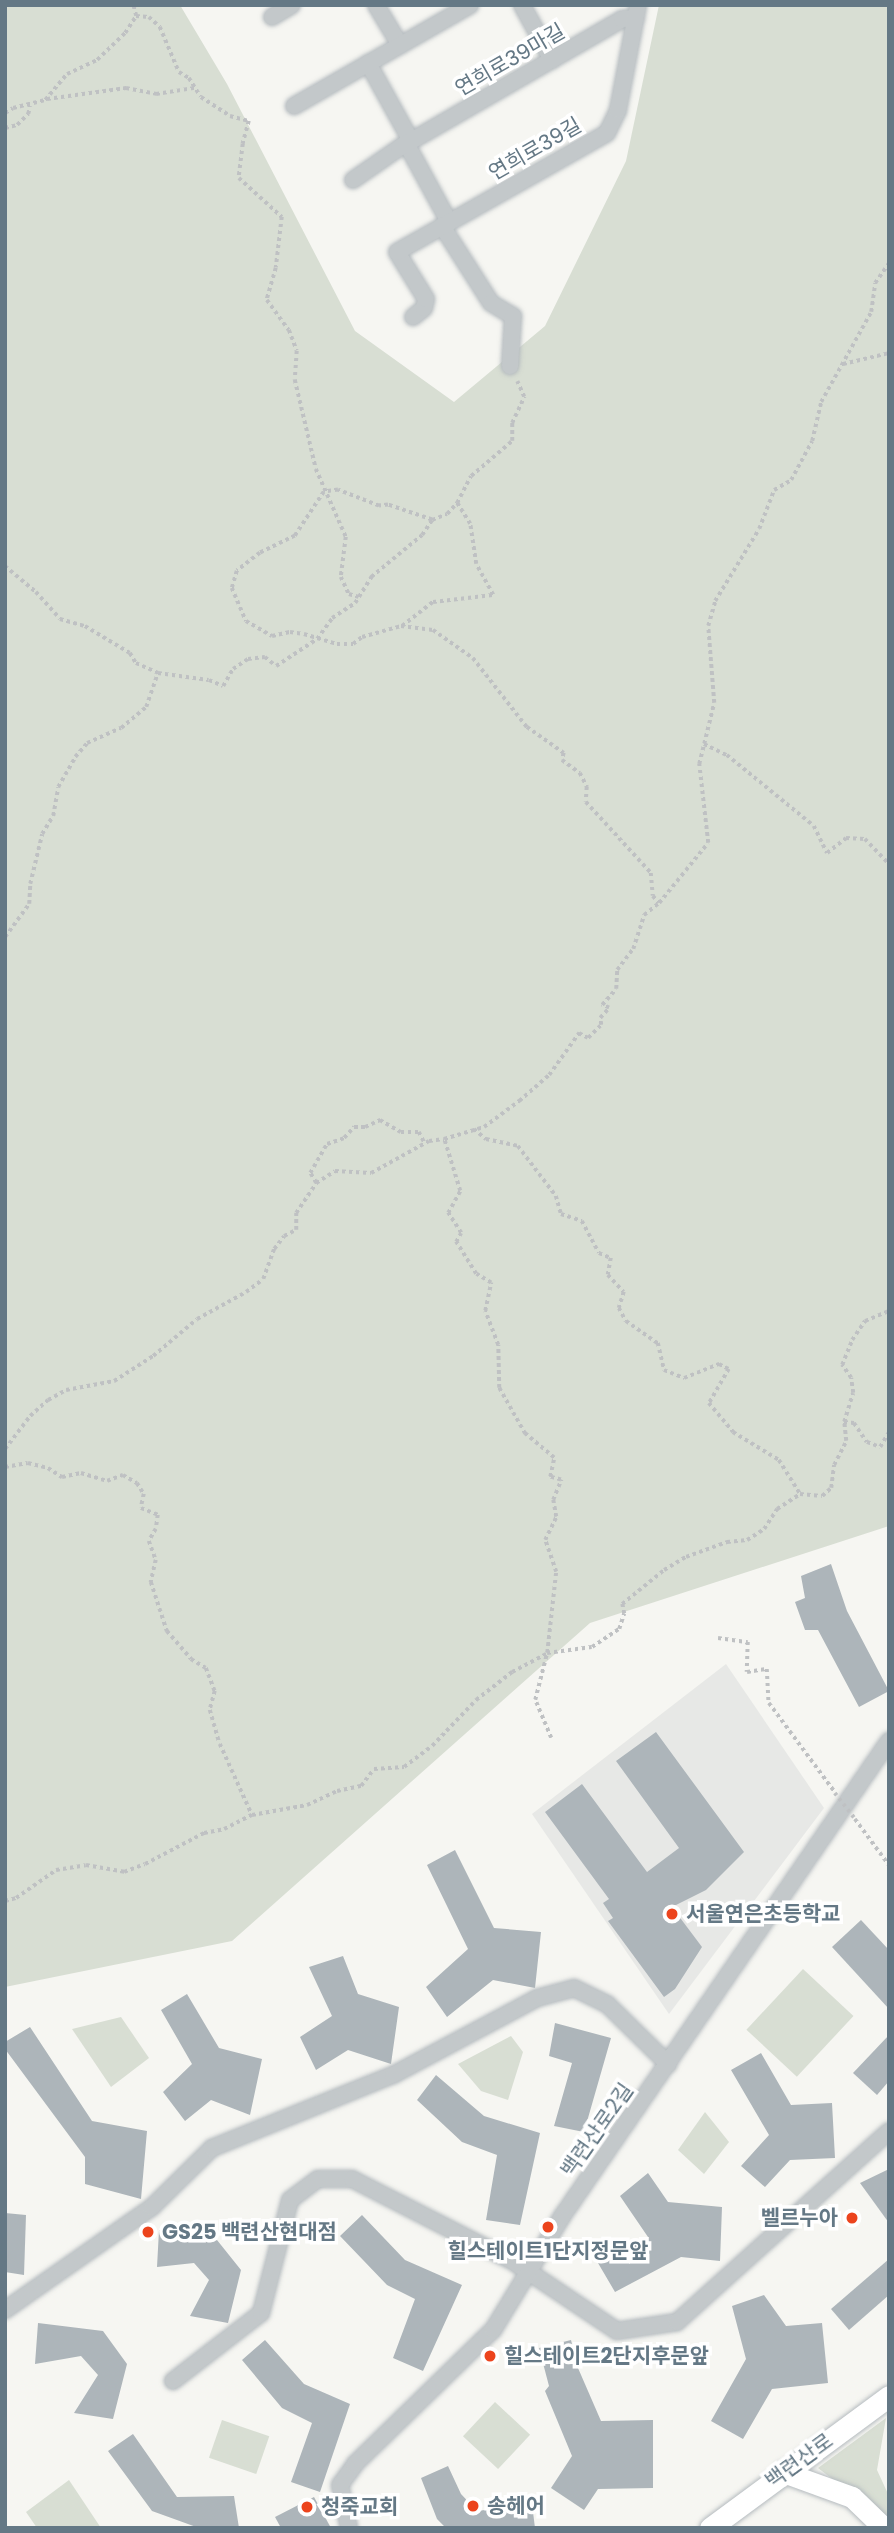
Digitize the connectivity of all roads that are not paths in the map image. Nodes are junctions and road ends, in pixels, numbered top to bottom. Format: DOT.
graph roads {
  1 [pos="292,5"];
  2 [pos="376,5"];
  3 [pos="470,5"];
  4 [pos="522,5"];
  5 [pos="637,12"];
  6 [pos="272,17"];
  7 [pos="400,45"];
  8 [pos="552,60"];
  9 [pos="368,64"];
  10 [pos="294,106"];
  11 [pos="409,142"];
  12 [pos="353,180"];
  13 [pos="446,224"];
  14 [pos="413,317"];
  15 [pos="510,366"];
  16 [pos="889,1741"];
  17 [pos="668,2064"];
  18 [pos="889,2131"];
  19 [pos="529,2271"];
  20 [pos="5,2310"];
  21 [pos="173,2381"];
  22 [pos="889,2396"];
  23 [pos="783,2472"];
  24 [pos="349,2528"];
  25 [pos="710,2528"];
  26 [pos="884,2528"];
  1 -- 6 [label="street"];
  2 -- 7 [label="street"];
  3 -- 7 [label="street"];
  4 -- 8 [label="street"];
  5 -- 8 [label="street, 연희로39마길"];
  5 -- 13 [label="street, 연희로39길"];
  7 -- 9 [label="street"];
  8 -- 11 [label="street, 연희로39마길"];
  9 -- 10 [label="street"];
  9 -- 11 [label="street"];
  11 -- 12 [label="street, 연희로39마길"];
  11 -- 13 [label="street"];
  13 -- 14 [label="street, 연희로39길"];
  13 -- 15 [label="street"];
  16 -- 17 [label="street, 백련산로2길"];
  17 -- 19 [label="street, 백련산로2길"];
  17 -- 20 [label="street"];
  18 -- 19 [label="street"];
  19 -- 21 [label="street"];
  19 -- 24 [label="street, 백련산로2길"];
  22 -- 23 [label="main road, 백련산로"];
  23 -- 25 [label="main road, 백련산로"];
  23 -- 26 [label="main road"];
}
